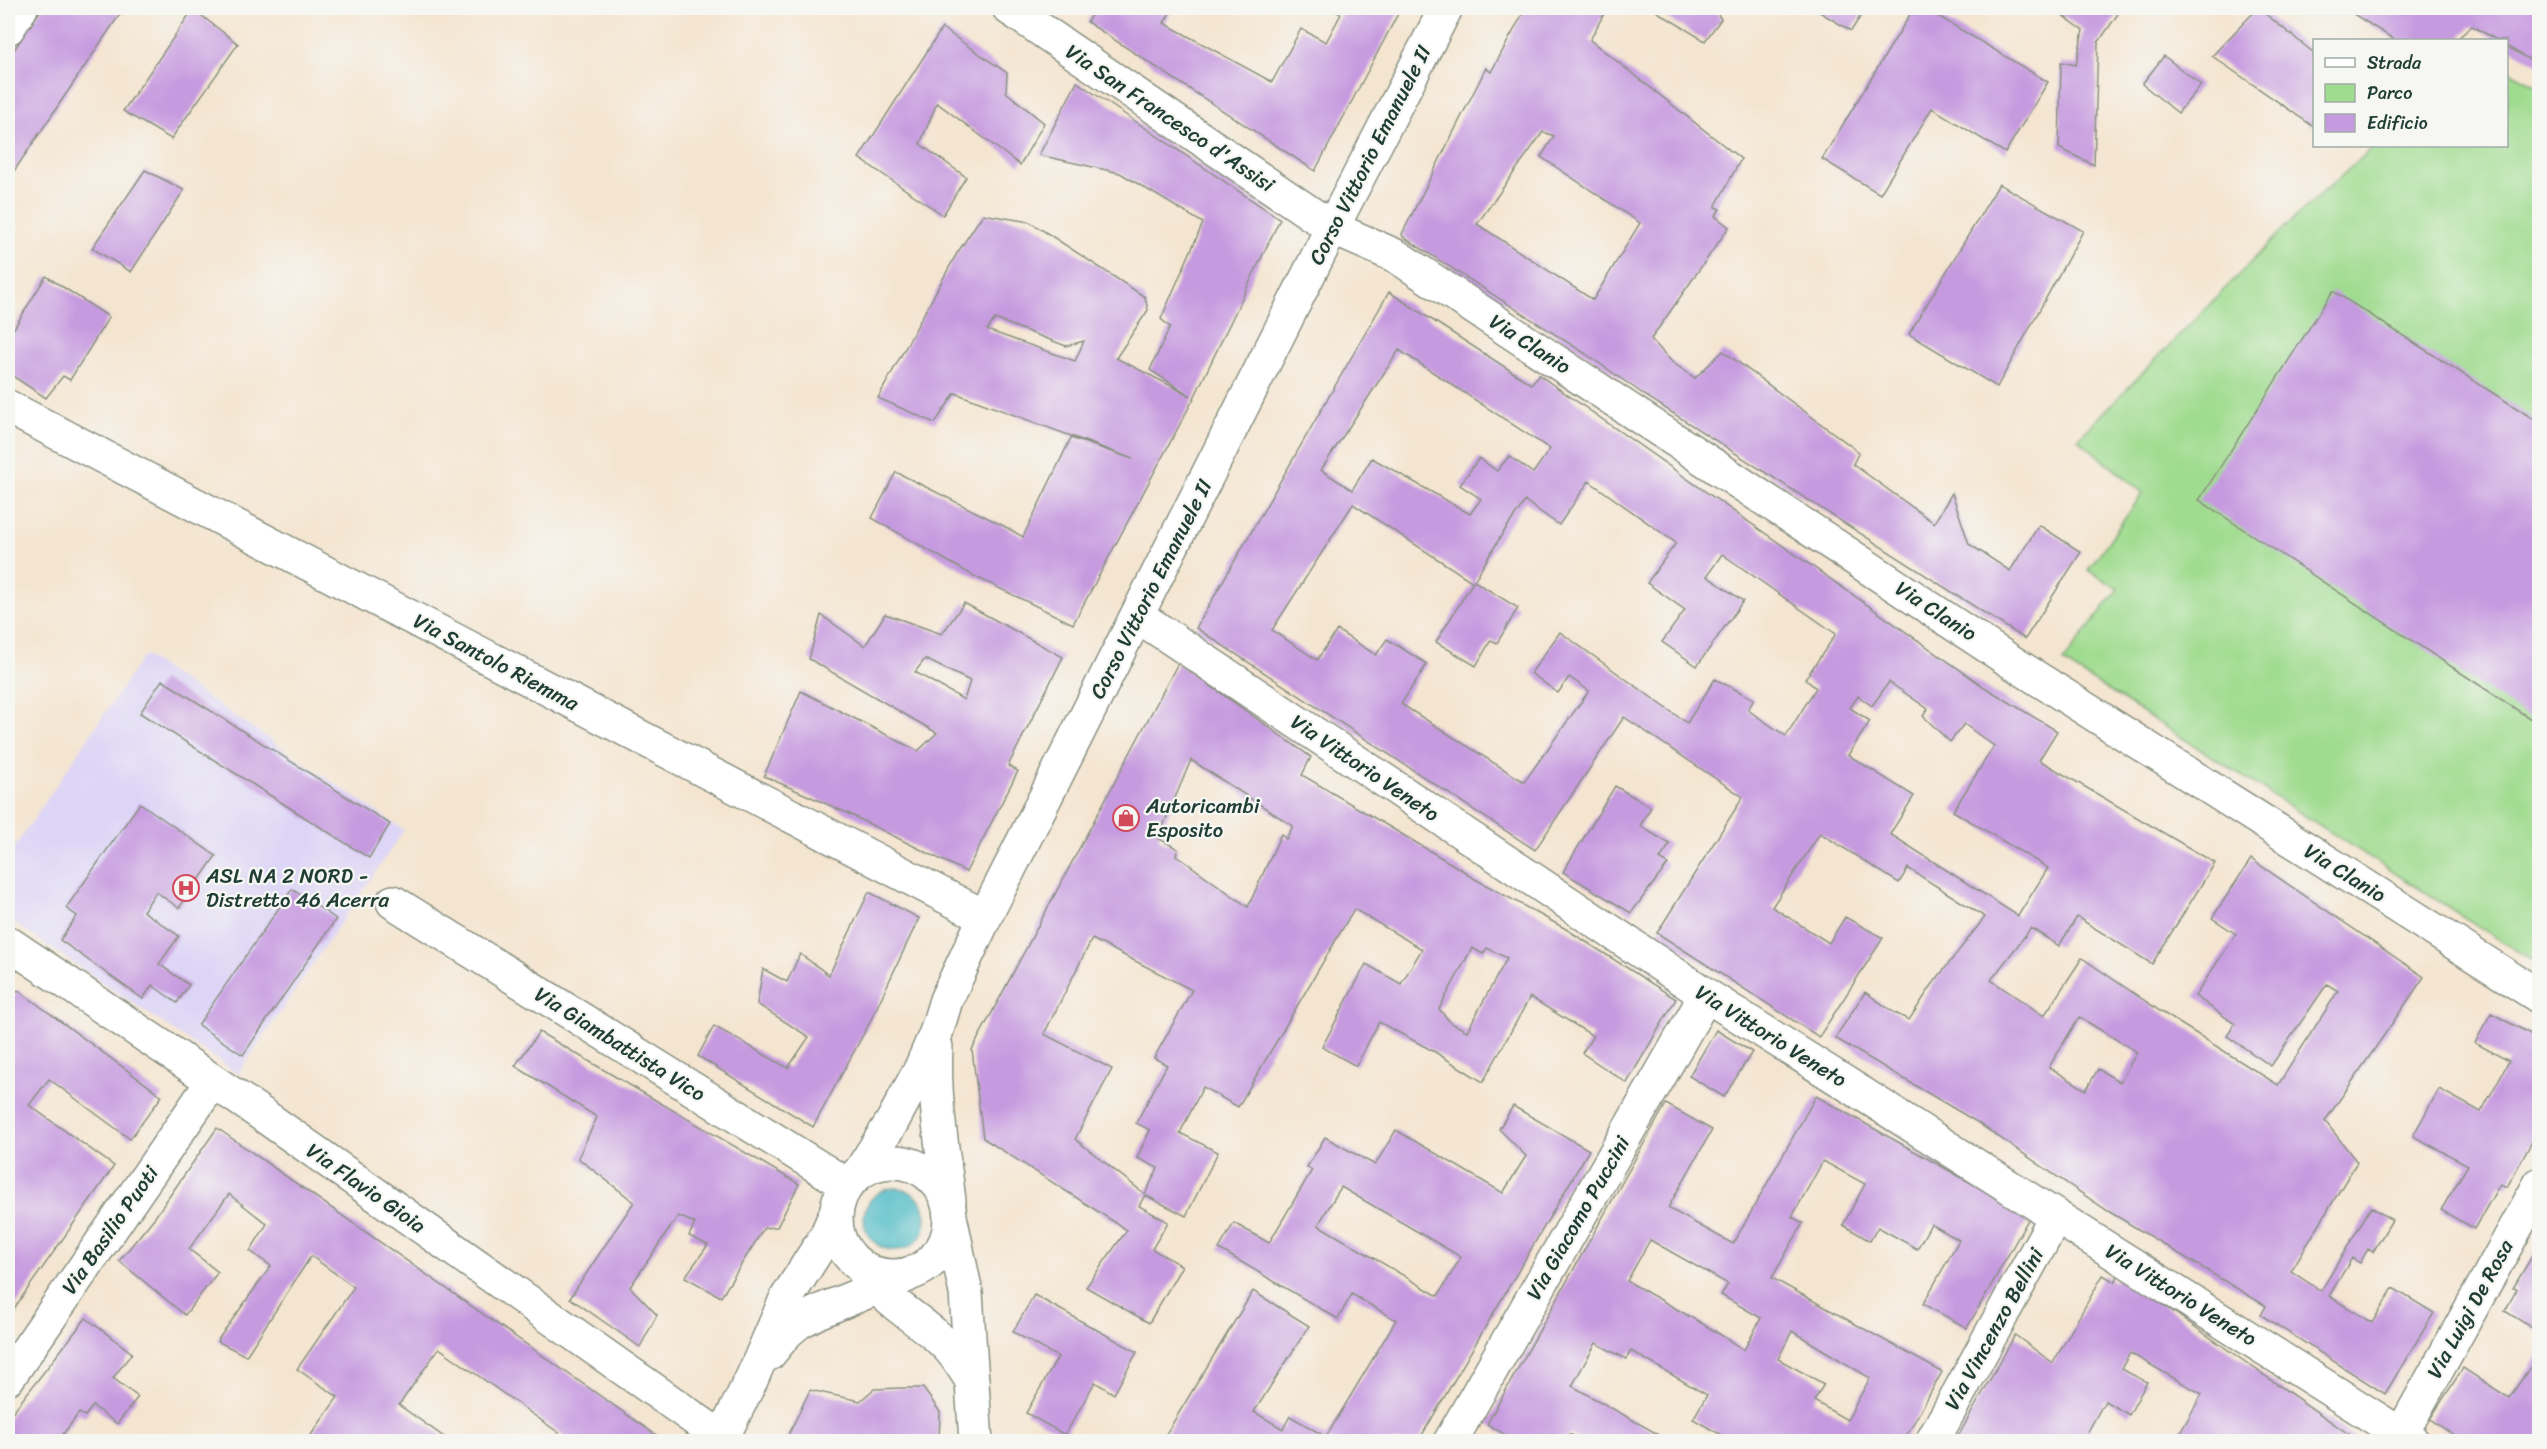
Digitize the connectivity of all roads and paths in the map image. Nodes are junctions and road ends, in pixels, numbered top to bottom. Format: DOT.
graph roads {
  1 [pos="21,8"];
  2 [pos="1009,8"];
  3 [pos="1446,8"];
  4 [pos="8,27"];
  5 [pos="1332,228"];
  6 [pos="8,407"];
  7 [pos="1138,616"];
  8 [pos="393,902"];
  9 [pos="985,917"];
  10 [pos="8,943"];
  11 [pos="1706,995"];
  12 [pos="2540,997"];
  13 [pos="936,1033"];
  14 [pos="213,1081"];
  15 [pos="2540,1184"];
  16 [pos="848,1190"];
  17 [pos="950,1212"];
  18 [pos="2056,1216"];
  19 [pos="870,1279"];
  20 [pos="8,1378"];
  21 [pos="752,1378"];
  22 [pos="972,1381"];
  23 [pos="2403,1439"];
  24 [pos="721,1440"];
  25 [pos="976,1442"];
  26 [pos="1450,1442"];
  27 [pos="1932,1442"];
  1 -- 4 [label="street"];
  2 -- 5 [label="street, Via San Francesco d'Assisi"];
  3 -- 5 [label="street, Corso Vittorio Emanuele II"];
  5 -- 7 [label="street, Corso Vittorio Emanuele II"];
  5 -- 12 [label="street, Via Clanio"];
  6 -- 9 [label="street, Via Santolo Riemma"];
  7 -- 9 [label="street, Corso Vittorio Emanuele II"];
  7 -- 11 [label="street, Via Vittorio Veneto"];
  8 -- 16 [label="street, Via Giambattista Vico"];
  9 -- 13 [label="street, Corso Vittorio Emanuele II"];
  10 -- 14 [label="street, Via Flavio Gioia"];
  11 -- 18 [label="street, Via Vittorio Veneto"];
  11 -- 26 [label="street, Via Giacomo Puccini"];
  13 -- 16 [label="street, Corso Vittorio Emanuele II"];
  13 -- 17 [label="street"];
  14 -- 20 [label="street, Via Basilio Puoti"];
  14 -- 24 [label="street, Via Flavio Gioia"];
  15 -- 23 [label="street, Via Luigi De Rosa"];
  16 -- 17 [label="street"];
  16 -- 19 [label="street"];
  16 -- 21 [label="street, Corso Vittorio Emanuele II"];
  17 -- 19 [label="street"];
  17 -- 22 [label="street"];
  18 -- 23 [label="street, Via Vittorio Veneto"];
  18 -- 27 [label="street, Via Vincenzo Bellini"];
  19 -- 21 [label="street, Corso Vittorio Emanuele II"];
  19 -- 22 [label="street"];
  21 -- 24 [label="street, Corso Vittorio Emanuele II"];
  22 -- 25 [label="street"];
}
